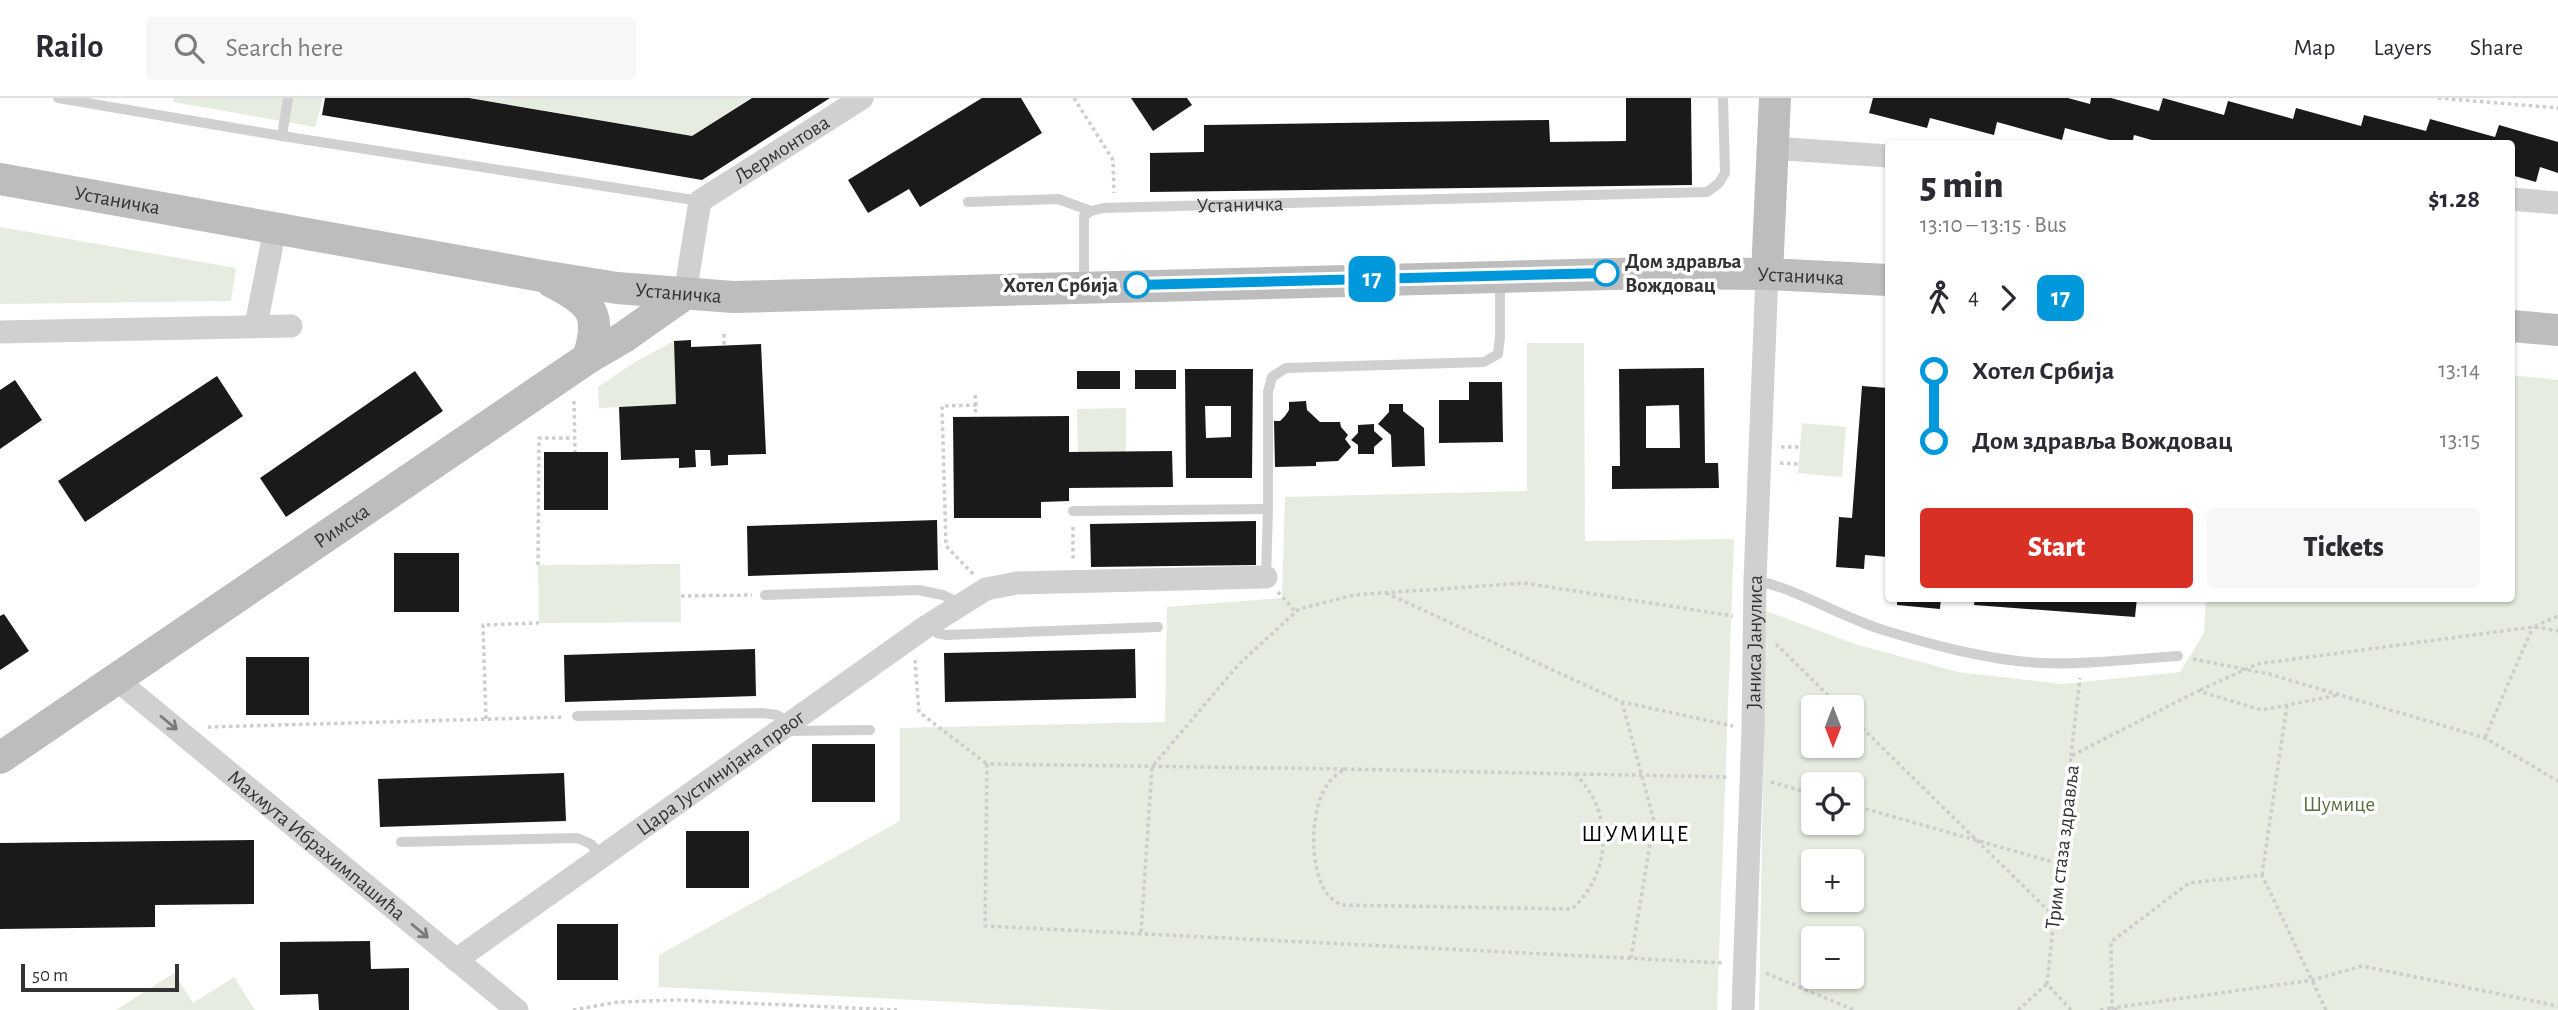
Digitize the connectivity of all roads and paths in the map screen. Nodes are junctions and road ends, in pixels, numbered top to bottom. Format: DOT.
graph roads {
  1 [pos="58,98"];
  2 [pos="288,98"];
  3 [pos="862,98"];
  4 [pos="1074,98"];
  5 [pos="1723,98"];
  6 [pos="1775,98"];
  7 [pos="2438,98"];
  8 [pos="2558,108"];
  9 [pos="282,136"];
  10 [pos="1773,148"];
  11 [pos="1885,156"];
  12 [pos="0,179"];
  13 [pos="2515,199"];
  14 [pos="701,201"];
  15 [pos="968,202"];
  16 [pos="2558,203"];
  17 [pos="1114,207"];
  18 [pos="1091,211"];
  19 [pos="275,229"];
  20 [pos="1767,274"];
  21 [pos="542,276"];
  22 [pos="1500,276"];
  23 [pos="1885,280"];
  24 [pos="1084,286"];
  25 [pos="685,293"];
  26 [pos="256,325"];
  27 [pos="291,326"];
  28 [pos="2515,326"];
  29 [pos="2558,330"];
  30 [pos="0,332"];
  31 [pos="724,334"];
  32 [pos="724,345"];
  33 [pos="588,358"];
  34 [pos="573,395"];
  35 [pos="975,395"];
  36 [pos="976,405"];
  37 [pos="975,417"];
  38 [pos="575,438"];
  39 [pos="575,452"];
  40 [pos="1268,509"];
  41 [pos="1073,511"];
  42 [pos="538,565"];
  43 [pos="1266,577"];
  44 [pos="1755,580"];
  45 [pos="1073,581"];
  46 [pos="986,589"];
  47 [pos="1384,593"];
  48 [pos="765,595"];
  49 [pos="681,596"];
  50 [pos="960,604"];
  51 [pos="2558,616"];
  52 [pos="539,623"];
  53 [pos="1754,623"];
  54 [pos="927,626"];
  55 [pos="1158,627"];
  56 [pos="2533,627"];
  57 [pos="2558,631"];
  58 [pos="2178,656"];
  59 [pos="2081,662"];
  60 [pos="915,665"];
  61 [pos="2243,671"];
  62 [pos="117,680"];
  63 [pos="2198,691"];
  64 [pos="1828,695"];
  65 [pos="2339,695"];
  66 [pos="1622,702"];
  67 [pos="2287,705"];
  68 [pos="577,716"];
  69 [pos="486,719"];
  70 [pos="784,727"];
  71 [pos="201,728"];
  72 [pos="870,730"];
  73 [pos="1753,730"];
  74 [pos="1864,730"];
  75 [pos="2485,738"];
  76 [pos="2071,756"];
  77 [pos="0,758"];
  78 [pos="987,764"];
  79 [pos="1152,767"];
  80 [pos="1344,769"];
  81 [pos="1575,774"];
  82 [pos="1642,775"];
  83 [pos="1751,777"];
  84 [pos="2558,781"];
  85 [pos="1801,791"];
  86 [pos="1864,808"];
  87 [pos="1977,840"];
  88 [pos="401,842"];
  89 [pos="601,856"];
  90 [pos="2060,864"];
  91 [pos="2262,875"];
  92 [pos="2054,916"];
  93 [pos="1141,932"];
  94 [pos="1631,958"];
  95 [pos="456,960"];
  96 [pos="1744,964"];
  97 [pos="2314,980"];
  98 [pos="2047,984"];
  99 [pos="2558,1006"];
  100 [pos="2112,1008"];
  101 [pos="517,1010"];
  102 [pos="573,1010"];
  103 [pos="897,1010"];
  104 [pos="1743,1010"];
  105 [pos="1854,1010"];
  106 [pos="2018,1010"];
  107 [pos="2071,1010"];
  108 [pos="2100,1010"];
  109 [pos="2118,1010"];
  110 [pos="2326,1010"];
  1 -- 9 [label="lane"];
  2 -- 9 [label="lane"];
  3 -- 14 [label="street, Љермонтова"];
  4 -- 17 [label="path"];
  5 -- 17 [label="lane, Устаничка"];
  6 -- 10 [label="main road"];
  7 -- 8 [label="path"];
  9 -- 14 [label="lane"];
  10 -- 11 [label="street"];
  10 -- 20 [label="main road"];
  12 -- 19 [label="main road, Устаничка"];
  13 -- 16 [label="street"];
  14 -- 25 [label="street"];
  15 -- 18 [label="lane, Устаничка"];
  17 -- 18 [label="lane, Устаничка"];
  18 -- 24 [label="lane"];
  19 -- 21 [label="main road, Устаничка"];
  19 -- 26 [label="street"];
  20 -- 22 [label="main road, Устаничка"];
  20 -- 23 [label="main road, Устаничка"];
  20 -- 44 [label="street, Јаниса Јанулиса"];
  21 -- 25 [label="main road, Устаничка"];
  21 -- 33 [label="main road"];
  22 -- 24 [label="main road, Устаничка"];
  22 -- 40 [label="lane"];
  24 -- 25 [label="main road, Устаничка"];
  25 -- 33 [label="main road, Римска"];
  26 -- 27 [label="street"];
  26 -- 30 [label="street"];
  28 -- 29 [label="main road"];
  31 -- 32 [label="path"];
  33 -- 62 [label="main road, Римска"];
  34 -- 38 [label="path"];
  35 -- 36 [label="path"];
  36 -- 37 [label="path"];
  36 -- 46 [label="path"];
  38 -- 39 [label="path"];
  38 -- 42 [label="path"];
  40 -- 41 [label="lane"];
  40 -- 43 [label="lane"];
  41 -- 45 [label="path"];
  43 -- 45 [label="street, Цара Јустинијана првог"];
  44 -- 53 [label="street, Јаниса Јанулиса"];
  44 -- 59 [label="lane"];
  45 -- 46 [label="street, Цара Јустинијана првог"];
  46 -- 50 [label="street, Цара Јустинијана првог"];
  47 -- 53 [label="path"];
  47 -- 66 [label="path"];
  47 -- 79 [label="path"];
  48 -- 49 [label="path"];
  48 -- 50 [label="lane"];
  50 -- 54 [label="street, Цара Јустинијана првог"];
  51 -- 56 [label="path"];
  52 -- 69 [label="path"];
  53 -- 64 [label="path"];
  53 -- 73 [label="street, Јаниса Јанулиса"];
  54 -- 55 [label="lane"];
  54 -- 70 [label="street, Цара Јустинијана првог"];
  56 -- 57 [label="path"];
  56 -- 61 [label="path, Трим стаза здравља"];
  56 -- 75 [label="path"];
  58 -- 59 [label="lane"];
  58 -- 61 [label="path"];
  59 -- 76 [label="path"];
  60 -- 78 [label="path"];
  61 -- 63 [label="path, Трим стаза здравља"];
  61 -- 65 [label="path"];
  62 -- 77 [label="main road, Римска"];
  62 -- 95 [label="street, Махмута Ибрахимпашића, one-way"];
  63 -- 67 [label="path"];
  63 -- 76 [label="path, Трим стаза здравља"];
  65 -- 67 [label="path"];
  65 -- 75 [label="path"];
  66 -- 73 [label="path"];
  66 -- 82 [label="path"];
  67 -- 91 [label="path"];
  68 -- 69 [label="path"];
  68 -- 70 [label="lane"];
  69 -- 71 [label="path"];
  70 -- 72 [label="lane"];
  70 -- 89 [label="street, Цара Јустинијана првог"];
  73 -- 83 [label="street, Јаниса Јанулиса"];
  74 -- 87 [label="path"];
  75 -- 84 [label="path"];
  76 -- 90 [label="path, Трим стаза здравља"];
  78 -- 79 [label="path"];
  78 -- 93 [label="path"];
  79 -- 80 [label="path"];
  79 -- 93 [label="path"];
  80 -- 81 [label="path"];
  80 -- 81 [label="path"];
  81 -- 82 [label="path"];
  82 -- 83 [label="path"];
  82 -- 94 [label="path"];
  83 -- 85 [label="path"];
  83 -- 96 [label="street, Јаниса Јанулиса"];
  86 -- 87 [label="path"];
  87 -- 90 [label="path"];
  87 -- 92 [label="path"];
  88 -- 89 [label="lane"];
  89 -- 95 [label="street, Цара Јустинијана првог"];
  90 -- 92 [label="path, Трим стаза здравља"];
  91 -- 97 [label="path"];
  91 -- 100 [label="path"];
  92 -- 98 [label="path, Трим стаза здравља"];
  93 -- 94 [label="path"];
  94 -- 96 [label="path"];
  95 -- 101 [label="street, Махмута Ибрахимпашића"];
  96 -- 104 [label="street, Јаниса Јанулиса"];
  96 -- 105 [label="path"];
  97 -- 99 [label="path"];
  97 -- 100 [label="path"];
  97 -- 110 [label="path"];
  98 -- 106 [label="path"];
  98 -- 107 [label="path"];
  100 -- 108 [label="path"];
  100 -- 109 [label="path"];
  102 -- 103 [label="path"];
}
